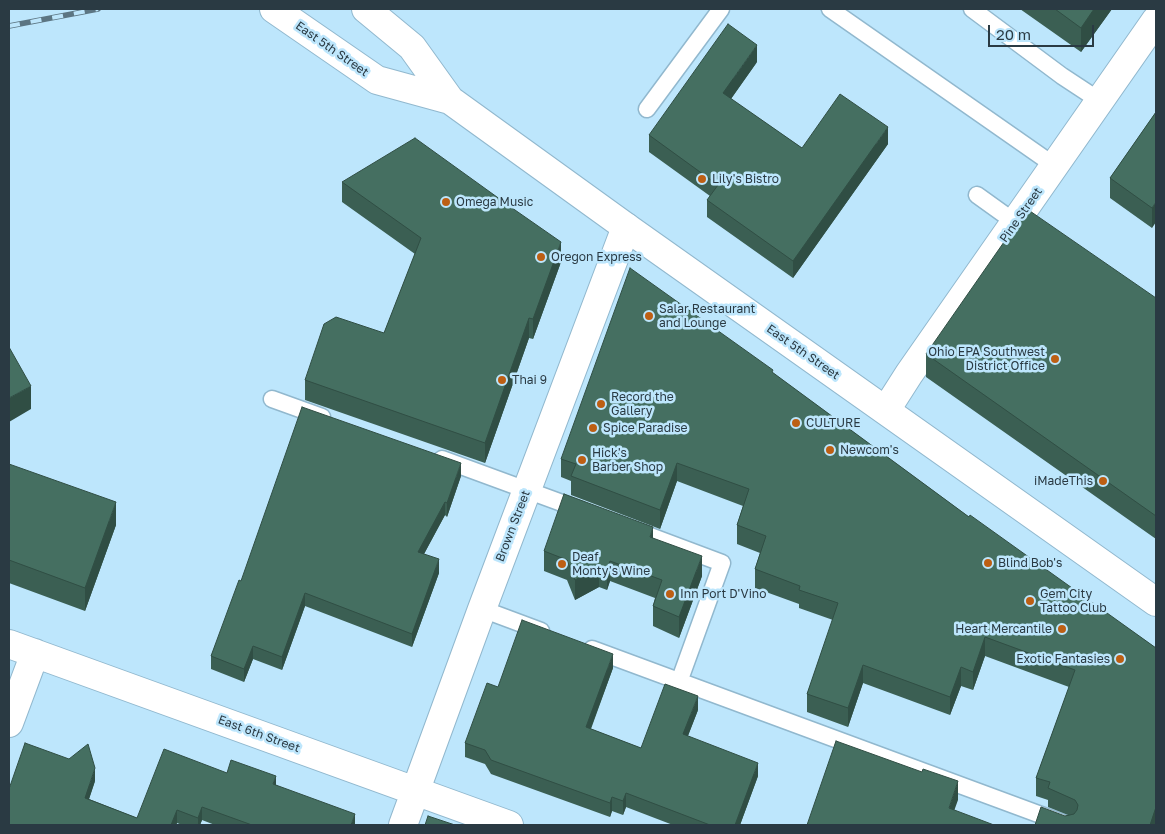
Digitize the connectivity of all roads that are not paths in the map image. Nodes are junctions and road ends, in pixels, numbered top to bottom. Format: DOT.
graph roads {
  1 [pos="274,9"];
  2 [pos="366,9"];
  3 [pos="721,9"];
  4 [pos="830,9"];
  5 [pos="972,9"];
  6 [pos="1155,26"];
  7 [pos="450,100"];
  8 [pos="1100,102"];
  9 [pos="647,109"];
  10 [pos="1055,166"];
  11 [pos="977,195"];
  12 [pos="1016,222"];
  13 [pos="626,227"];
  14 [pos="272,399"];
  15 [pos="886,410"];
  16 [pos="339,423"];
  17 [pos="424,453"];
  18 [pos="527,489"];
  19 [pos="592,514"];
  20 [pos="620,524"];
  21 [pos="1156,602"];
  22 [pos="482,609"];
  23 [pos="554,635"];
  24 [pos="9,644"];
  25 [pos="580,645"];
  26 [pos="35,653"];
  27 [pos="679,682"];
  28 [pos="9,723"];
  29 [pos="415,791"];
  30 [pos="403,825"];
  31 [pos="509,825"];
  32 [pos="1068,825"];
  1 -- 7 [label="street, East 5th Street"];
  2 -- 7 [label="street, East 5th Street"];
  3 -- 9 [label="lane"];
  4 -- 10 [label="lane"];
  5 -- 8 [label="lane"];
  6 -- 8 [label="street, Pine Street"];
  7 -- 13 [label="street, East 5th Street"];
  8 -- 10 [label="street, Pine Street"];
  10 -- 12 [label="street, Pine Street"];
  11 -- 12 [label="lane"];
  12 -- 15 [label="street, Pine Street"];
  13 -- 15 [label="street, East 5th Street"];
  13 -- 18 [label="street, Brown Street"];
  14 -- 16 [label="lane"];
  15 -- 21 [label="street, East 5th Street"];
  17 -- 18 [label="lane"];
  18 -- 19 [label="lane"];
  18 -- 22 [label="street, Brown Street"];
  20 -- 27 [label="lane"];
  22 -- 23 [label="lane"];
  22 -- 29 [label="street, Brown Street"];
  24 -- 26 [label="street, East 6th Street"];
  25 -- 27 [label="lane"];
  26 -- 28 [label="street"];
  26 -- 29 [label="street, East 6th Street"];
  27 -- 32 [label="lane"];
  29 -- 30 [label="street, Brown Street"];
  29 -- 31 [label="street, East 6th Street"];
}
